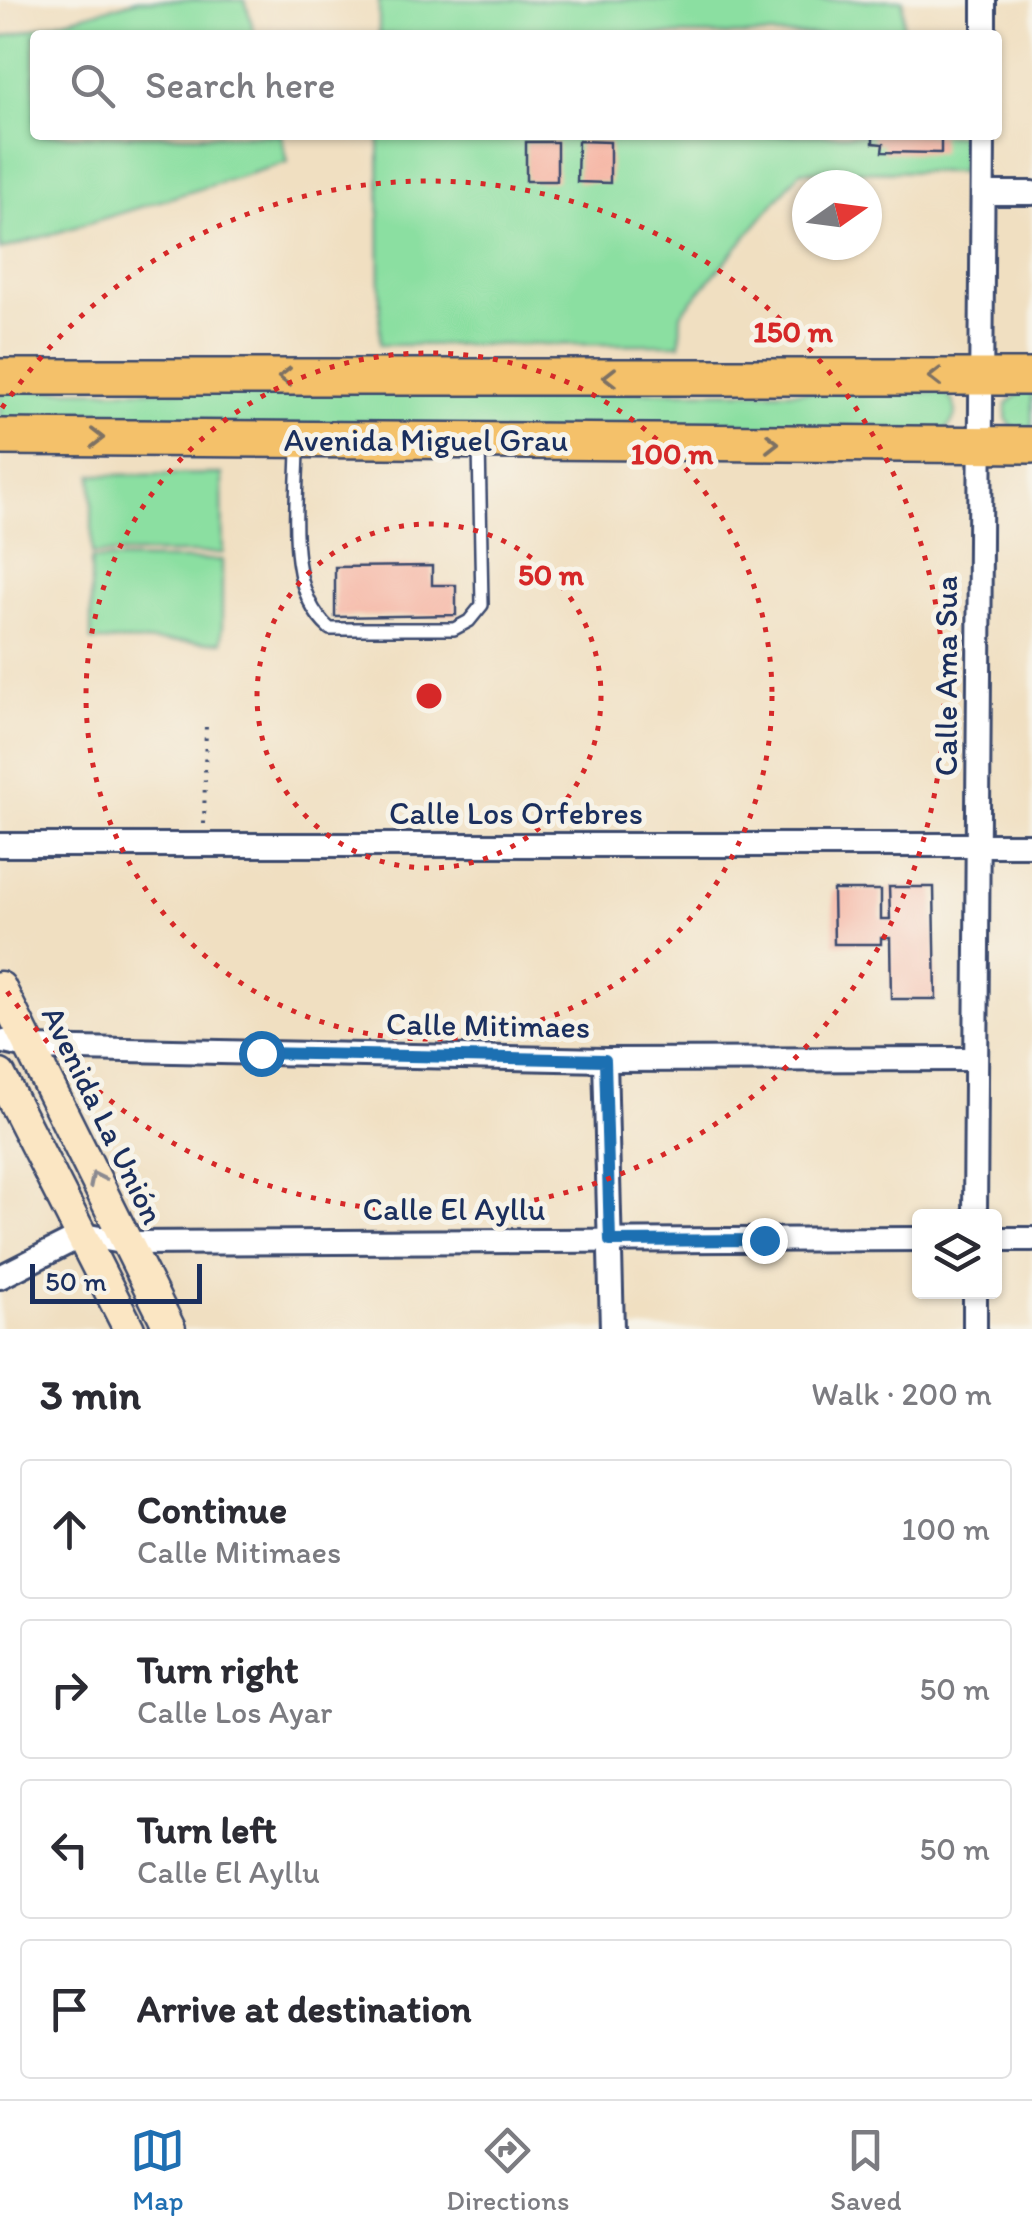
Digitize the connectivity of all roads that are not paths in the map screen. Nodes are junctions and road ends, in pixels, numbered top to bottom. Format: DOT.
graph roads {
  1 [pos="984,0"];
  2 [pos="984,30"];
  3 [pos="983,140"];
  4 [pos="1032,192"];
  5 [pos="983,193"];
  6 [pos="982,377"];
  7 [pos="1032,377"];
  8 [pos="0,378"];
  9 [pos="0,437"];
  10 [pos="298,439"];
  11 [pos="479,441"];
  12 [pos="1032,444"];
  13 [pos="980,445"];
  14 [pos="978,844"];
  15 [pos="1032,844"];
  16 [pos="0,845"];
  17 [pos="0,987"];
  18 [pos="0,1040"];
  19 [pos="32,1048"];
  20 [pos="976,1058"];
  21 [pos="605,1060"];
  22 [pos="0,1075"];
  23 [pos="975,1209"];
  24 [pos="84,1235"];
  25 [pos="912,1239"];
  26 [pos="1002,1239"];
  27 [pos="1032,1239"];
  28 [pos="610,1241"];
  29 [pos="128,1244"];
  30 [pos="0,1277"];
  31 [pos="975,1299"];
  32 [pos="129,1329"];
  33 [pos="170,1329"];
  34 [pos="612,1329"];
  35 [pos="975,1329"];
  1 -- 2 [label="street"];
  3 -- 5 [label="street, Calle Ama Sua"];
  4 -- 5 [label="street"];
  5 -- 6 [label="street, Calle Ama Sua"];
  6 -- 7 [label="main road, Avenida Miguel Grau"];
  6 -- 8 [label="main road, Avenida Miguel Grau, one-way"];
  6 -- 13 [label="street, Calle Ama Sua"];
  9 -- 10 [label="main road, Avenida Miguel Grau, one-way"];
  10 -- 11 [label="main road, Avenida Miguel Grau"];
  10 -- 11 [label="lane"];
  11 -- 13 [label="main road, Avenida Miguel Grau, one-way"];
  12 -- 13 [label="main road, Avenida Miguel Grau"];
  13 -- 14 [label="street, Calle Ama Sua"];
  14 -- 15 [label="street, Calle Los Orfebres"];
  14 -- 16 [label="street, Calle Los Orfebres"];
  14 -- 20 [label="street, Calle Ama Sua"];
  17 -- 19 [label="street, Avenida La Unión"];
  18 -- 19 [label="street, Calle Mitimaes"];
  19 -- 21 [label="street, Calle Mitimaes"];
  29 -- 19 [label="street, Avenida La Unión, one-way"];
  20 -- 21 [label="street, Calle Mitimaes"];
  20 -- 23 [label="street, Calle Ama Sua"];
  21 -- 28 [label="street"];
  22 -- 24 [label="street"];
  24 -- 29 [label="street, Calle El Ayllu"];
  24 -- 30 [label="street"];
  24 -- 32 [label="street"];
  25 -- 28 [label="street, Calle El Ayllu"];
  26 -- 27 [label="street"];
  28 -- 29 [label="street, Calle El Ayllu"];
  28 -- 34 [label="street"];
  29 -- 33 [label="street, Avenida La Unión"];
  31 -- 35 [label="street"];
}
